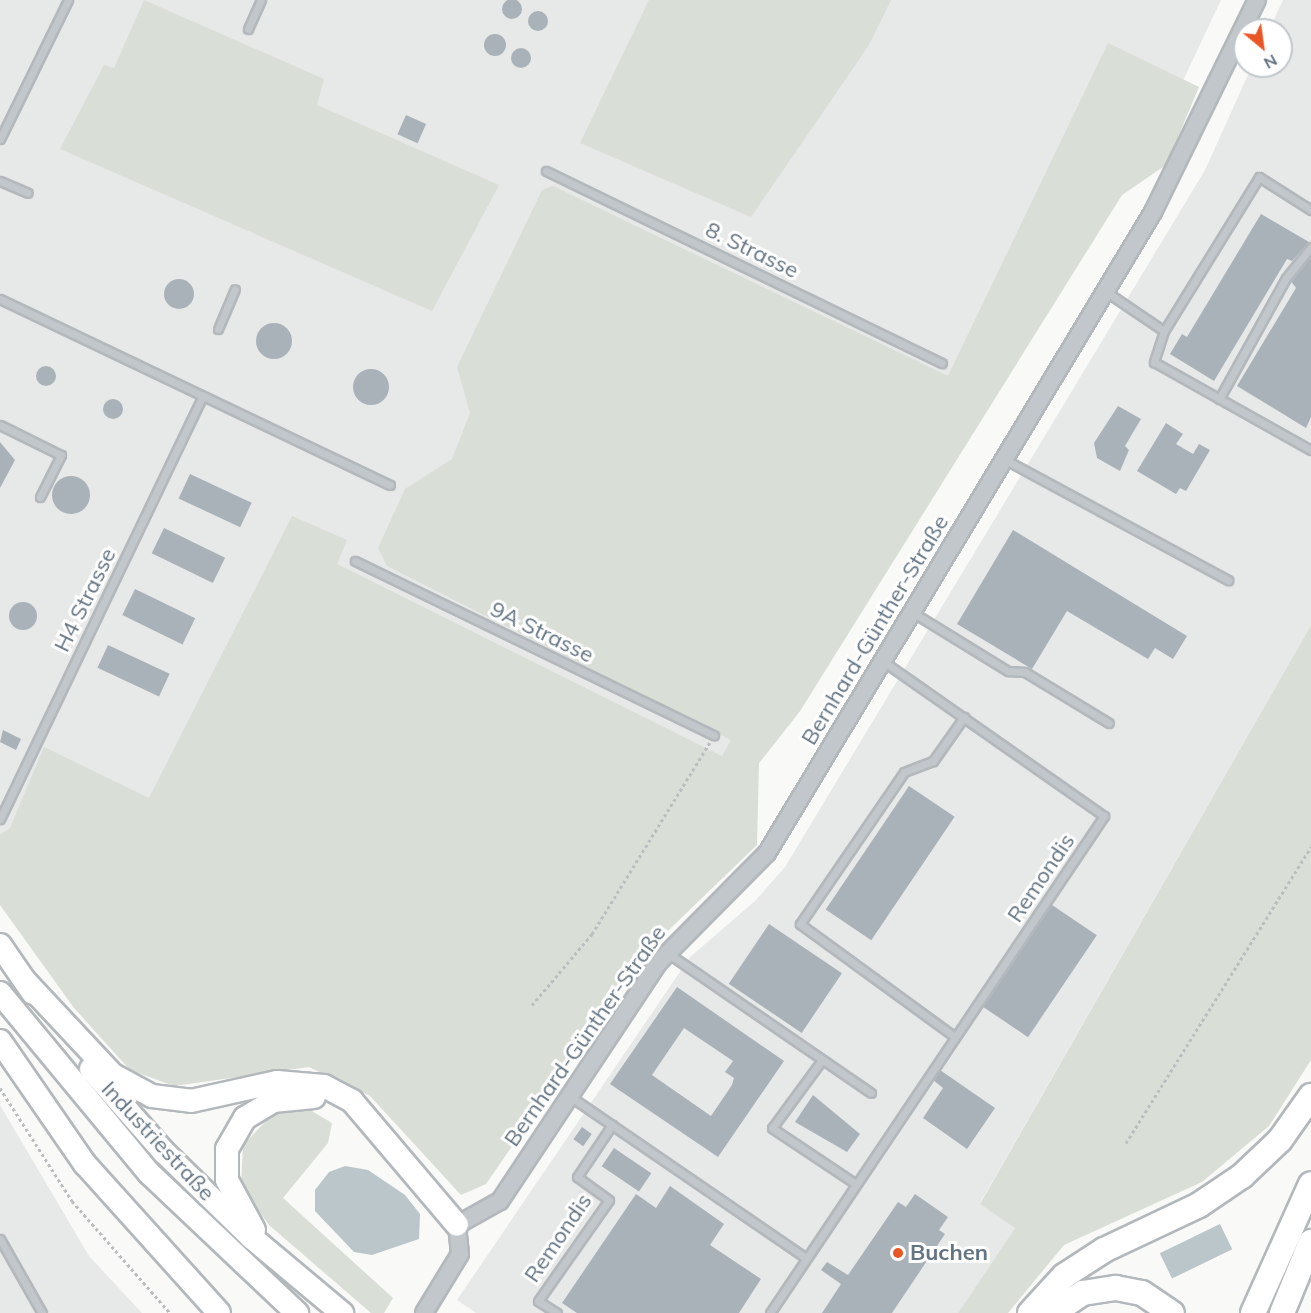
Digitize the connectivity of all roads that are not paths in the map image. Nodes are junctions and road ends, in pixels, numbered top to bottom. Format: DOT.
graph roads {
  1 [pos="68,0"];
  2 [pos="261,0"];
  3 [pos="1257,0"];
  4 [pos="248,29"];
  5 [pos="0,139"];
  6 [pos="546,171"];
  7 [pos="0,181"];
  8 [pos="28,193"];
  9 [pos="1311,210"];
  10 [pos="1311,247"];
  11 [pos="235,289"];
  12 [pos="1105,291"];
  13 [pos="0,299"];
  14 [pos="218,329"];
  15 [pos="1164,331"];
  16 [pos="942,363"];
  17 [pos="202,397"];
  18 [pos="1219,399"];
  19 [pos="0,425"];
  20 [pos="1311,450"];
  21 [pos="1004,459"];
  22 [pos="390,485"];
  23 [pos="40,497"];
  24 [pos="355,561"];
  25 [pos="1228,580"];
  26 [pos="912,612"];
  27 [pos="882,661"];
  28 [pos="964,717"];
  29 [pos="1108,723"];
  30 [pos="714,735"];
  31 [pos="0,819"];
  32 [pos="0,945"];
  33 [pos="667,952"];
  34 [pos="25,981"];
  35 [pos="0,993"];
  36 [pos="955,1037"];
  37 [pos="0,1041"];
  38 [pos="822,1059"];
  39 [pos="871,1093"];
  40 [pos="569,1096"];
  41 [pos="1311,1096"];
  42 [pos="612,1125"];
  43 [pos="384,1139"];
  44 [pos="856,1184"];
  45 [pos="1311,1184"];
  46 [pos="457,1225"];
  47 [pos="0,1239"];
  48 [pos="1311,1242"];
  49 [pos="266,1250"];
  50 [pos="806,1258"];
  51 [pos="42,1313"];
  52 [pos="219,1313"];
  53 [pos="297,1313"];
  54 [pos="342,1313"];
  55 [pos="424,1313"];
  56 [pos="557,1313"];
  57 [pos="770,1313"];
  58 [pos="1030,1313"];
  59 [pos="1053,1313"];
  60 [pos="1172,1313"];
  61 [pos="1253,1313"];
  62 [pos="1282,1313"];
  1 -- 5 [label="lane"];
  2 -- 4 [label="lane"];
  3 -- 12 [label="street, Bernhard-Günther-Straße"];
  6 -- 16 [label="lane, 8. Strasse"];
  7 -- 8 [label="lane"];
  9 -- 15 [label="lane"];
  10 -- 18 [label="lane"];
  11 -- 14 [label="lane"];
  12 -- 15 [label="lane"];
  12 -- 21 [label="street, Bernhard-Günther-Straße"];
  13 -- 17 [label="lane"];
  15 -- 18 [label="lane"];
  17 -- 22 [label="lane"];
  17 -- 31 [label="lane, H4 Strasse"];
  18 -- 20 [label="lane"];
  19 -- 23 [label="lane"];
  21 -- 25 [label="lane"];
  21 -- 26 [label="street, Bernhard-Günther-Straße"];
  24 -- 30 [label="lane, 9A Strasse"];
  26 -- 27 [label="street, Bernhard-Günther-Straße"];
  26 -- 29 [label="lane"];
  27 -- 28 [label="lane, Remondis"];
  27 -- 33 [label="street, Bernhard-Günther-Straße"];
  28 -- 36 [label="lane, Remondis"];
  28 -- 36 [label="lane"];
  32 -- 34 [label="highway, Industriestraße"];
  33 -- 38 [label="lane"];
  33 -- 40 [label="street, Bernhard-Günther-Straße"];
  34 -- 43 [label="highway"];
  34 -- 49 [label="highway, Industriestraße"];
  35 -- 53 [label="highway, Industriestraße"];
  36 -- 44 [label="lane, Remondis"];
  37 -- 52 [label="highway"];
  38 -- 39 [label="lane"];
  38 -- 44 [label="lane"];
  40 -- 42 [label="lane"];
  40 -- 46 [label="street, Bernhard-Günther-Straße"];
  41 -- 58 [label="highway"];
  42 -- 50 [label="lane"];
  42 -- 56 [label="lane, Remondis"];
  43 -- 46 [label="highway"];
  43 -- 49 [label="highway"];
  44 -- 50 [label="lane, Remondis"];
  45 -- 61 [label="highway"];
  46 -- 55 [label="street"];
  47 -- 51 [label="lane"];
  48 -- 62 [label="highway"];
  49 -- 54 [label="highway, Industriestraße"];
  50 -- 57 [label="lane, Remondis"];
  59 -- 60 [label="highway"];
}
